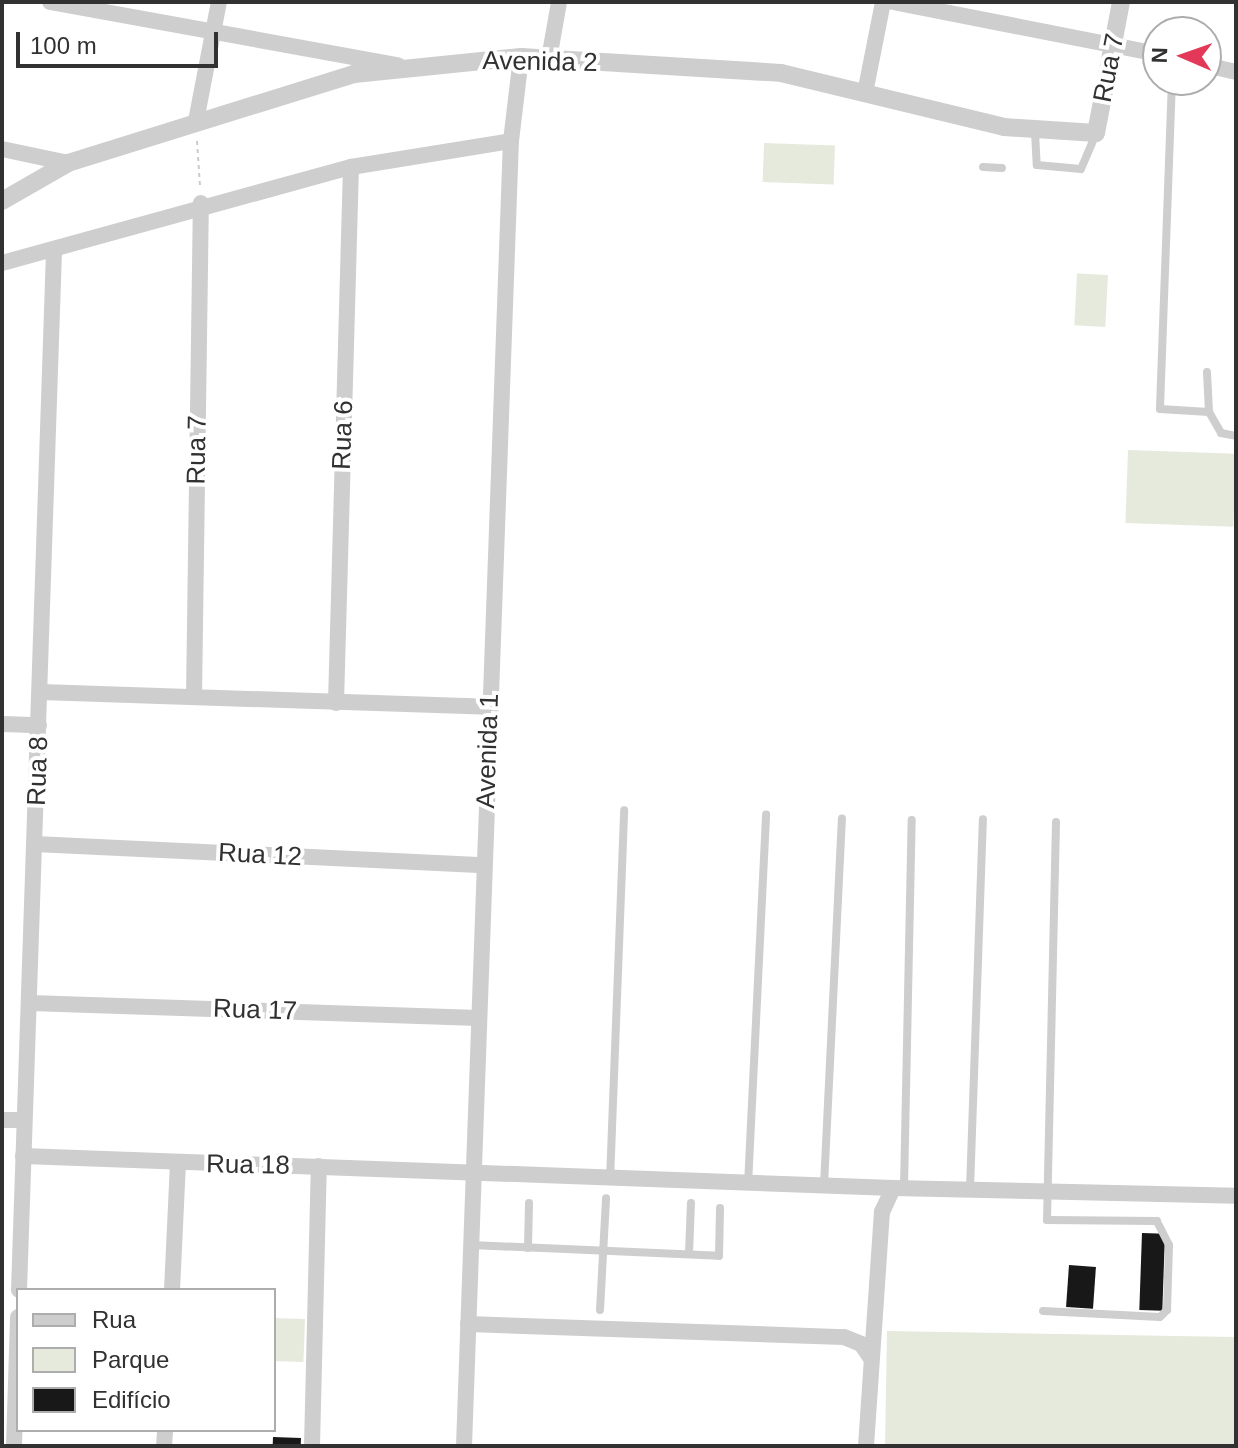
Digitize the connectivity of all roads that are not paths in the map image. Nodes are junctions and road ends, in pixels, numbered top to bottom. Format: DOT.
graph roads {
  1 [pos="50,2"];
  2 [pos="219,2"];
  3 [pos="559,2"];
  4 [pos="883,2"];
  5 [pos="893,2"];
  6 [pos="1121,2"];
  7 [pos="213,33"];
  8 [pos="1114,43"];
  9 [pos="1142,50"];
  10 [pos="521,57"];
  11 [pos="549,59"];
  12 [pos="398,65"];
  13 [pos="865,93"];
  14 [pos="1171,96"];
  15 [pos="196,121"];
  16 [pos="1035,132"];
  17 [pos="1096,133"];
  18 [pos="511,141"];
  19 [pos="2,149"];
  20 [pos="68,163"];
  21 [pos="351,167"];
  22 [pos="983,167"];
  23 [pos="1002,168"];
  24 [pos="2,201"];
  25 [pos="201,203"];
  26 [pos="54,252"];
  27 [pos="2,263"];
  28 [pos="1207,372"];
  29 [pos="1209,412"];
  30 [pos="1236,436"];
  31 [pos="41,692"];
  32 [pos="194,697"];
  33 [pos="336,703"];
  34 [pos="489,707"];
  35 [pos="2,724"];
  36 [pos="39,725"];
  37 [pos="624,810"];
  38 [pos="766,814"];
  39 [pos="842,818"];
  40 [pos="983,819"];
  41 [pos="912,820"];
  42 [pos="1056,822"];
  43 [pos="35,844"];
  44 [pos="484,865"];
  45 [pos="30,1003"];
  46 [pos="479,1018"];
  47 [pos="2,1120"];
  48 [pos="24,1120"];
  49 [pos="23,1156"];
  50 [pos="178,1163"];
  51 [pos="319,1166"];
  52 [pos="473,1170"];
  53 [pos="610,1181"];
  54 [pos="748,1185"];
  55 [pos="824,1186"];
  56 [pos="899,1187"];
  57 [pos="970,1189"];
  58 [pos="1046,1191"];
  59 [pos="1236,1196"];
  60 [pos="606,1198"];
  61 [pos="529,1203"];
  62 [pos="691,1203"];
  63 [pos="720,1208"];
  64 [pos="471,1245"];
  65 [pos="528,1248"];
  66 [pos="602,1251"];
  67 [pos="689,1254"];
  68 [pos="19,1288"];
  69 [pos="172,1288"];
  70 [pos="600,1310"];
  71 [pos="1043,1311"];
  72 [pos="468,1324"];
  73 [pos="870,1357"];
  74 [pos="16,1382"];
  75 [pos="14,1446"];
  76 [pos="312,1446"];
  77 [pos="464,1446"];
  78 [pos="866,1446"];
  1 -- 7 [label="street"];
  2 -- 7 [label="street"];
  3 -- 11 [label="street"];
  4 -- 13 [label="street"];
  5 -- 8 [label="street"];
  6 -- 8 [label="street, Rua 7"];
  7 -- 12 [label="street"];
  7 -- 15 [label="street"];
  8 -- 9 [label="street"];
  8 -- 17 [label="street, Rua 7"];
  10 -- 11 [label="street, Avenida 2"];
  10 -- 12 [label="street, Avenida 2"];
  10 -- 18 [label="street, Avenida 1"];
  11 -- 13 [label="street, Avenida 2"];
  12 -- 15 [label="street, Avenida 2"];
  13 -- 16 [label="street, Avenida 2"];
  14 -- 29 [label="lane"];
  15 -- 20 [label="street, Avenida 2"];
  16 -- 17 [label="street, Avenida 2"];
  16 -- 17 [label="lane"];
  18 -- 21 [label="street"];
  18 -- 34 [label="street, Avenida 1"];
  19 -- 20 [label="street"];
  20 -- 24 [label="street, Avenida 2"];
  21 -- 25 [label="street"];
  21 -- 33 [label="street, Rua 6"];
  22 -- 23 [label="lane"];
  25 -- 26 [label="street"];
  25 -- 32 [label="street, Rua 7"];
  26 -- 27 [label="street"];
  26 -- 31 [label="street, Rua 8"];
  28 -- 29 [label="lane"];
  29 -- 30 [label="lane"];
  31 -- 32 [label="street"];
  31 -- 36 [label="street, Rua 8"];
  32 -- 33 [label="street"];
  33 -- 34 [label="street"];
  34 -- 44 [label="street, Avenida 1"];
  35 -- 36 [label="street"];
  36 -- 43 [label="street, Rua 8"];
  37 -- 53 [label="lane"];
  38 -- 54 [label="lane"];
  39 -- 55 [label="lane"];
  40 -- 57 [label="lane"];
  41 -- 56 [label="lane"];
  42 -- 58 [label="lane"];
  43 -- 44 [label="street, Rua 12"];
  43 -- 45 [label="street, Rua 8"];
  44 -- 46 [label="street, Avenida 1"];
  45 -- 46 [label="street, Rua 17"];
  45 -- 48 [label="street, Rua 8"];
  46 -- 52 [label="street, Avenida 1"];
  47 -- 48 [label="street"];
  48 -- 49 [label="street, Rua 8"];
  49 -- 50 [label="street, Rua 18"];
  49 -- 68 [label="street, Rua 8"];
  50 -- 51 [label="street, Rua 18"];
  50 -- 69 [label="street"];
  51 -- 52 [label="street, Rua 18"];
  51 -- 76 [label="street"];
  52 -- 53 [label="street, Rua 18"];
  52 -- 64 [label="street, Avenida 1"];
  53 -- 54 [label="street, Rua 18"];
  54 -- 55 [label="street, Rua 18"];
  55 -- 56 [label="street, Rua 18"];
  56 -- 57 [label="street, Rua 18"];
  56 -- 73 [label="street"];
  57 -- 58 [label="street, Rua 18"];
  58 -- 59 [label="street, Rua 18"];
  58 -- 71 [label="lane"];
  60 -- 66 [label="lane"];
  61 -- 65 [label="lane"];
  62 -- 67 [label="lane"];
  63 -- 67 [label="lane"];
  64 -- 65 [label="lane"];
  64 -- 72 [label="street, Avenida 1"];
  65 -- 66 [label="lane"];
  66 -- 67 [label="lane"];
  66 -- 70 [label="lane"];
  72 -- 73 [label="street"];
  72 -- 77 [label="street, Avenida 1"];
  73 -- 78 [label="street"];
  74 -- 75 [label="street"];
}
